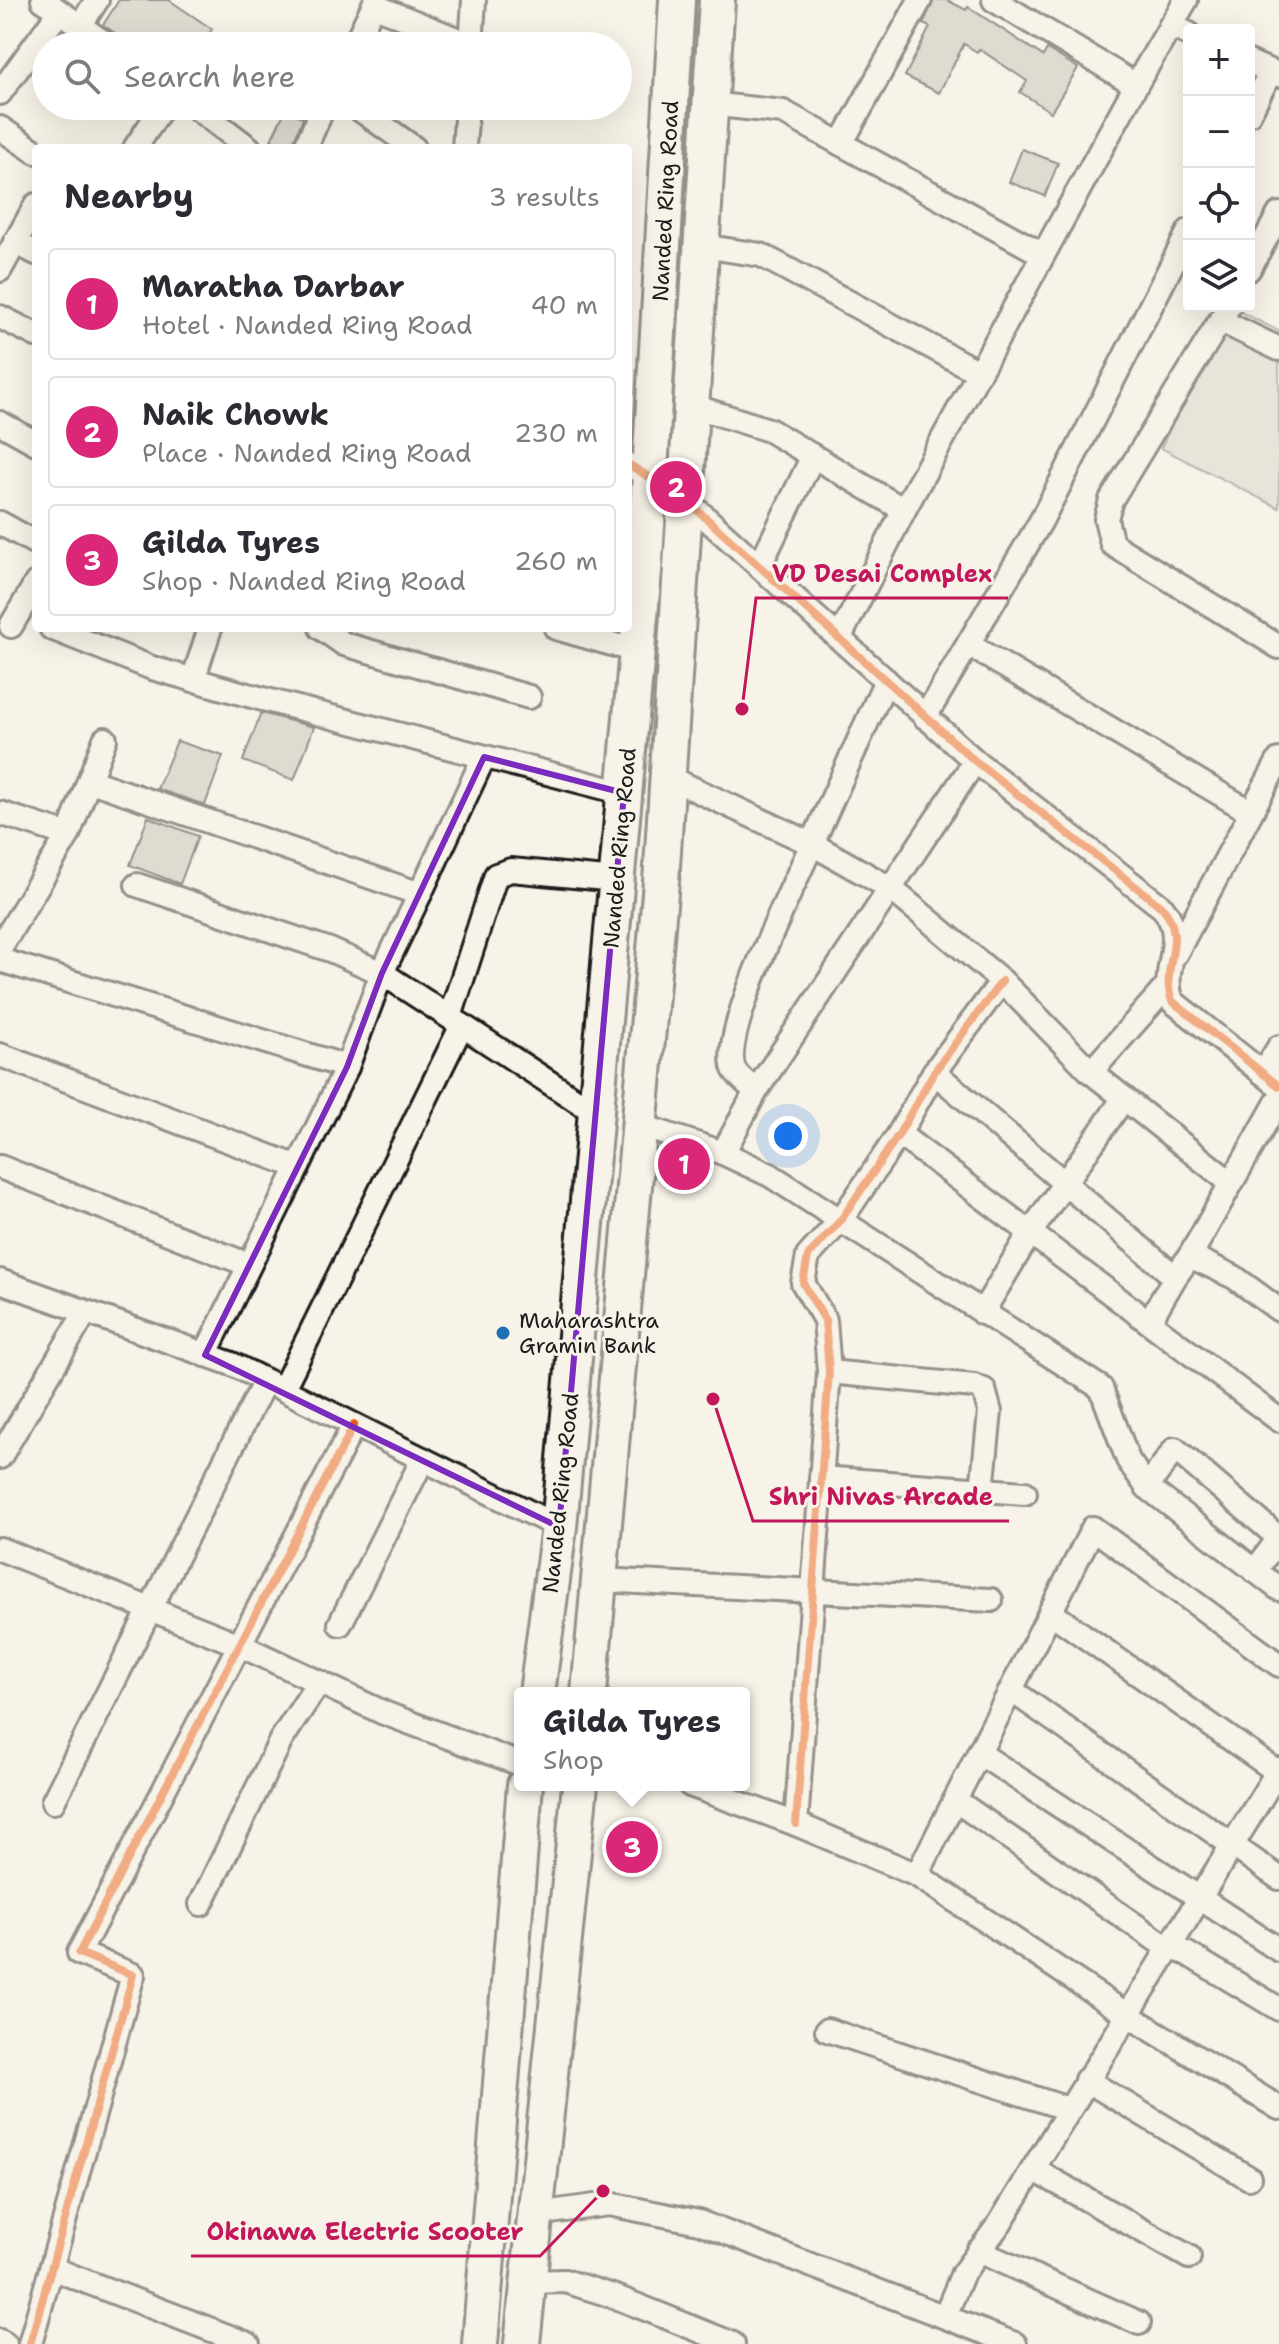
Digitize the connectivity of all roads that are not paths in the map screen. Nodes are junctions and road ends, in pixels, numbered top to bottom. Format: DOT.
graph roads {
  1 [pos="97,0"];
  2 [pos="474,0"];
  3 [pos="677,0"];
  4 [pos="717,0"];
  5 [pos="920,0"];
  6 [pos="994,0"];
  7 [pos="1186,0"];
  8 [pos="375,3"];
  9 [pos="51,6"];
  10 [pos="80,26"];
  11 [pos="1179,30"];
  12 [pos="36,32"];
  13 [pos="89,32"];
  14 [pos="361,32"];
  15 [pos="440,32"];
  16 [pos="472,32"];
  17 [pos="32,38"];
  18 [pos="1255,65"];
  19 [pos="1275,73"];
  20 [pos="1136,85"];
  21 [pos="0,93"];
  22 [pos="709,104"];
  23 [pos="1255,105"];
  24 [pos="154,120"];
  25 [pos="212,120"];
  26 [pos="318,120"];
  27 [pos="375,120"];
  28 [pos="466,120"];
  29 [pos="0,128"];
  30 [pos="138,144"];
  31 [pos="244,144"];
  32 [pos="307,144"];
  33 [pos="408,144"];
  34 [pos="464,144"];
  35 [pos="841,144"];
  36 [pos="32,149"];
  37 [pos="32,212"];
  38 [pos="1279,214"];
  39 [pos="1184,240"];
  40 [pos="15,242"];
  41 [pos="702,246"];
  42 [pos="32,251"];
  43 [pos="1042,254"];
  44 [pos="1255,258"];
  45 [pos="0,270"];
  46 [pos="1225,314"];
  47 [pos="0,317"];
  48 [pos="32,333"];
  49 [pos="1279,349"];
  50 [pos="978,372"];
  51 [pos="693,406"];
  52 [pos="0,423"];
  53 [pos="32,441"];
  54 [pos="813,456"];
  55 [pos="639,470"];
  56 [pos="686,500"];
  57 [pos="904,510"];
  58 [pos="0,523"];
  59 [pos="32,541"];
  60 [pos="760,565"];
  61 [pos="32,589"];
  62 [pos="32,621"];
  63 [pos="6,627"];
  64 [pos="62,632"];
  65 [pos="205,632"];
  66 [pos="327,632"];
  67 [pos="570,632"];
  68 [pos="840,637"];
  69 [pos="969,645"];
  70 [pos="1279,647"];
  71 [pos="636,651"];
  72 [pos="193,680"];
  73 [pos="886,680"];
  74 [pos="529,697"];
  75 [pos="925,717"];
  76 [pos="105,739"];
  77 [pos="484,757"];
  78 [pos="1279,760"];
  79 [pos="975,761"];
  80 [pos="668,777"];
  81 [pos="91,781"];
  82 [pos="624,793"];
  83 [pos="1249,811"];
  84 [pos="0,813"];
  85 [pos="68,835"];
  86 [pos="812,844"];
  87 [pos="616,880"];
  88 [pos="137,885"];
  89 [pos="890,888"];
  90 [pos="420,894"];
  91 [pos="0,948"];
  92 [pos="0,960"];
  93 [pos="382,973"];
  94 [pos="1168,976"];
  95 [pos="1002,981"];
  96 [pos="456,1021"];
  97 [pos="1279,1047"];
  98 [pos="0,1055"];
  99 [pos="347,1067"];
  100 [pos="934,1072"];
  101 [pos="1091,1072"];
  102 [pos="1271,1080"];
  103 [pos="756,1091"];
  104 [pos="1124,1098"];
  105 [pos="1279,1099"];
  106 [pos="596,1113"];
  107 [pos="639,1125"];
  108 [pos="899,1134"];
  109 [pos="723,1153"];
  110 [pos="0,1167"];
  111 [pos="298,1167"];
  112 [pos="1065,1182"];
  113 [pos="1231,1183"];
  114 [pos="841,1220"];
  115 [pos="1030,1233"];
  116 [pos="1190,1256"];
  117 [pos="249,1265"];
  118 [pos="1175,1277"];
  119 [pos="0,1281"];
  120 [pos="1279,1310"];
  121 [pos="85,1313"];
  122 [pos="982,1313"];
  123 [pos="1149,1322"];
  124 [pos="205,1355"];
  125 [pos="829,1372"];
  126 [pos="274,1385"];
  127 [pos="1279,1420"];
  128 [pos="354,1425"];
  129 [pos="0,1457"];
  130 [pos="423,1459"];
  131 [pos="821,1478"];
  132 [pos="1147,1487"];
  133 [pos="982,1490"];
  134 [pos="1025,1493"];
  135 [pos="559,1527"];
  136 [pos="1279,1538"];
  137 [pos="0,1549"];
  138 [pos="1255,1571"];
  139 [pos="599,1580"];
  140 [pos="1279,1589"];
  141 [pos="813,1591"];
  142 [pos="991,1600"];
  143 [pos="150,1609"];
  144 [pos="1050,1612"];
  145 [pos="340,1624"];
  146 [pos="240,1645"];
  147 [pos="1279,1665"];
  148 [pos="319,1682"];
  149 [pos="538,1687"];
  150 [pos="590,1687"];
  151 [pos="1011,1690"];
  152 [pos="979,1753"];
  153 [pos="514,1762"];
  154 [pos="1278,1771"];
  155 [pos="525,1791"];
  156 [pos="579,1791"];
  157 [pos="706,1791"];
  158 [pos="955,1800"];
  159 [pos="53,1802"];
  160 [pos="796,1824"];
  161 [pos="1233,1844"];
  162 [pos="917,1875"];
  163 [pos="1279,1878"];
  164 [pos="1200,1898"];
  165 [pos="201,1904"];
  166 [pos="1168,1948"];
  167 [pos="1279,1950"];
  168 [pos="1279,2009"];
  169 [pos="1126,2014"];
  170 [pos="827,2030"];
  171 [pos="1086,2080"];
  172 [pos="1279,2108"];
  173 [pos="1068,2109"];
  174 [pos="1033,2169"];
  175 [pos="1249,2178"];
  176 [pos="536,2214"];
  177 [pos="1189,2257"];
  178 [pos="971,2261"];
  179 [pos="51,2268"];
  180 [pos="528,2282"];
  181 [pos="945,2316"];
  182 [pos="1139,2323"];
  183 [pos="30,2344"];
  184 [pos="248,2344"];
  185 [pos="480,2344"];
  186 [pos="522,2344"];
  187 [pos="733,2344"];
  188 [pos="1015,2344"];
  1 -- 10 [label="street"];
  2 -- 16 [label="street"];
  3 -- 55 [label="highway, Nanded Ring Road"];
  4 -- 22 [label="highway"];
  5 -- 35 [label="street"];
  6 -- 20 [label="street"];
  7 -- 11 [label="street"];
  8 -- 14 [label="street"];
  8 -- 15 [label="street"];
  9 -- 10 [label="street"];
  9 -- 12 [label="street"];
  10 -- 13 [label="street"];
  11 -- 20 [label="street"];
  17 -- 21 [label="street"];
  18 -- 19 [label="street"];
  19 -- 23 [label="street"];
  20 -- 43 [label="street"];
  22 -- 35 [label="street"];
  22 -- 41 [label="highway"];
  24 -- 30 [label="street"];
  25 -- 31 [label="street"];
  26 -- 32 [label="street"];
  27 -- 33 [label="street"];
  28 -- 34 [label="street"];
  29 -- 36 [label="street"];
  35 -- 43 [label="street"];
  37 -- 40 [label="street"];
  38 -- 44 [label="street"];
  39 -- 69 [label="street"];
  40 -- 42 [label="street"];
  40 -- 45 [label="street"];
  41 -- 50 [label="street"];
  41 -- 51 [label="highway"];
  43 -- 50 [label="street"];
  46 -- 49 [label="street"];
  46 -- 70 [label="street"];
  47 -- 48 [label="street"];
  50 -- 57 [label="street"];
  51 -- 54 [label="street"];
  51 -- 56 [label="highway"];
  52 -- 53 [label="street"];
  54 -- 57 [label="street"];
  54 -- 60 [label="street"];
  55 -- 56 [label="street"];
  55 -- 71 [label="highway, Nanded Ring Road"];
  56 -- 60 [label="street"];
  56 -- 80 [label="highway"];
  57 -- 68 [label="street"];
  58 -- 59 [label="street"];
  60 -- 68 [label="street"];
  61 -- 63 [label="street"];
  62 -- 63 [label="street"];
  64 -- 72 [label="street"];
  65 -- 72 [label="street"];
  66 -- 74 [label="street"];
  67 -- 71 [label="street"];
  68 -- 73 [label="street"];
  69 -- 75 [label="street"];
  69 -- 83 [label="street"];
  71 -- 82 [label="highway, Nanded Ring Road"];
  72 -- 77 [label="street"];
  73 -- 75 [label="street"];
  73 -- 86 [label="street"];
  75 -- 79 [label="street"];
  76 -- 81 [label="street"];
  77 -- 82 [label="street"];
  77 -- 90 [label="street"];
  78 -- 83 [label="street"];
  79 -- 89 [label="street"];
  79 -- 94 [label="street"];
  80 -- 86 [label="street"];
  80 -- 107 [label="highway"];
  81 -- 85 [label="street"];
  81 -- 90 [label="street"];
  82 -- 87 [label="highway, Nanded Ring Road"];
  83 -- 94 [label="street"];
  84 -- 85 [label="street"];
  85 -- 91 [label="street"];
  86 -- 89 [label="street"];
  86 -- 103 [label="street"];
  87 -- 96 [label="street"];
  87 -- 106 [label="highway, Nanded Ring Road"];
  88 -- 93 [label="street"];
  89 -- 95 [label="street"];
  89 -- 103 [label="street"];
  90 -- 93 [label="street"];
  92 -- 99 [label="street"];
  93 -- 96 [label="street"];
  93 -- 99 [label="street"];
  94 -- 101 [label="street"];
  94 -- 102 [label="street"];
  95 -- 100 [label="street"];
  95 -- 101 [label="street"];
  96 -- 106 [label="street"];
  96 -- 126 [label="street"];
  97 -- 102 [label="street"];
  98 -- 111 [label="street"];
  99 -- 111 [label="street"];
  100 -- 108 [label="street"];
  100 -- 112 [label="street"];
  101 -- 104 [label="street"];
  103 -- 109 [label="street"];
  104 -- 112 [label="street"];
  104 -- 113 [label="street"];
  105 -- 113 [label="street"];
  106 -- 135 [label="highway, Nanded Ring Road"];
  107 -- 109 [label="street"];
  107 -- 139 [label="highway"];
  108 -- 114 [label="street"];
  108 -- 115 [label="street"];
  109 -- 114 [label="street"];
  110 -- 117 [label="street"];
  111 -- 117 [label="street"];
  112 -- 115 [label="street"];
  112 -- 118 [label="street"];
  113 -- 116 [label="street"];
  114 -- 122 [label="street"];
  114 -- 125 [label="street"];
  115 -- 122 [label="street"];
  115 -- 123 [label="street"];
  116 -- 118 [label="street"];
  116 -- 120 [label="street"];
  117 -- 124 [label="street"];
  118 -- 123 [label="street"];
  119 -- 121 [label="street"];
  121 -- 124 [label="street"];
  121 -- 129 [label="street"];
  122 -- 132 [label="street"];
  123 -- 127 [label="street"];
  124 -- 126 [label="street"];
  125 -- 131 [label="street"];
  125 -- 133 [label="street"];
  126 -- 128 [label="street"];
  126 -- 143 [label="street"];
  128 -- 130 [label="street"];
  128 -- 146 [label="street"];
  130 -- 135 [label="street"];
  130 -- 145 [label="street"];
  131 -- 133 [label="street"];
  131 -- 141 [label="street"];
  132 -- 136 [label="street"];
  132 -- 138 [label="street"];
  133 -- 134 [label="street"];
  135 -- 149 [label="highway, Nanded Ring Road"];
  136 -- 138 [label="street"];
  137 -- 143 [label="street"];
  138 -- 140 [label="street"];
  139 -- 141 [label="street"];
  139 -- 150 [label="highway"];
  141 -- 142 [label="street"];
  141 -- 160 [label="street"];
  143 -- 146 [label="street"];
  143 -- 159 [label="street"];
  144 -- 147 [label="street"];
  144 -- 151 [label="street"];
  144 -- 154 [label="street"];
  146 -- 148 [label="street"];
  146 -- 179 [label="street"];
  148 -- 153 [label="street"];
  148 -- 165 [label="street"];
  151 -- 152 [label="street"];
  151 -- 161 [label="street"];
  152 -- 158 [label="street"];
  152 -- 164 [label="street"];
  154 -- 161 [label="street"];
  155 -- 185 [label="highway"];
  156 -- 176 [label="highway"];
  157 -- 160 [label="street"];
  158 -- 162 [label="street"];
  158 -- 166 [label="street"];
  160 -- 162 [label="street"];
  161 -- 163 [label="street"];
  161 -- 164 [label="street"];
  162 -- 169 [label="street"];
  164 -- 166 [label="street"];
  164 -- 167 [label="street"];
  166 -- 168 [label="street"];
  166 -- 169 [label="street"];
  169 -- 171 [label="street"];
  169 -- 172 [label="street"];
  170 -- 173 [label="street"];
  171 -- 173 [label="street"];
  171 -- 175 [label="street"];
  173 -- 174 [label="street"];
  174 -- 177 [label="street"];
  174 -- 178 [label="street"];
  176 -- 180 [label="highway"];
  176 -- 181 [label="street"];
  178 -- 181 [label="street"];
  178 -- 182 [label="street"];
  179 -- 183 [label="street"];
  179 -- 184 [label="street"];
  180 -- 186 [label="highway"];
  180 -- 187 [label="street"];
  181 -- 188 [label="street"];
}
